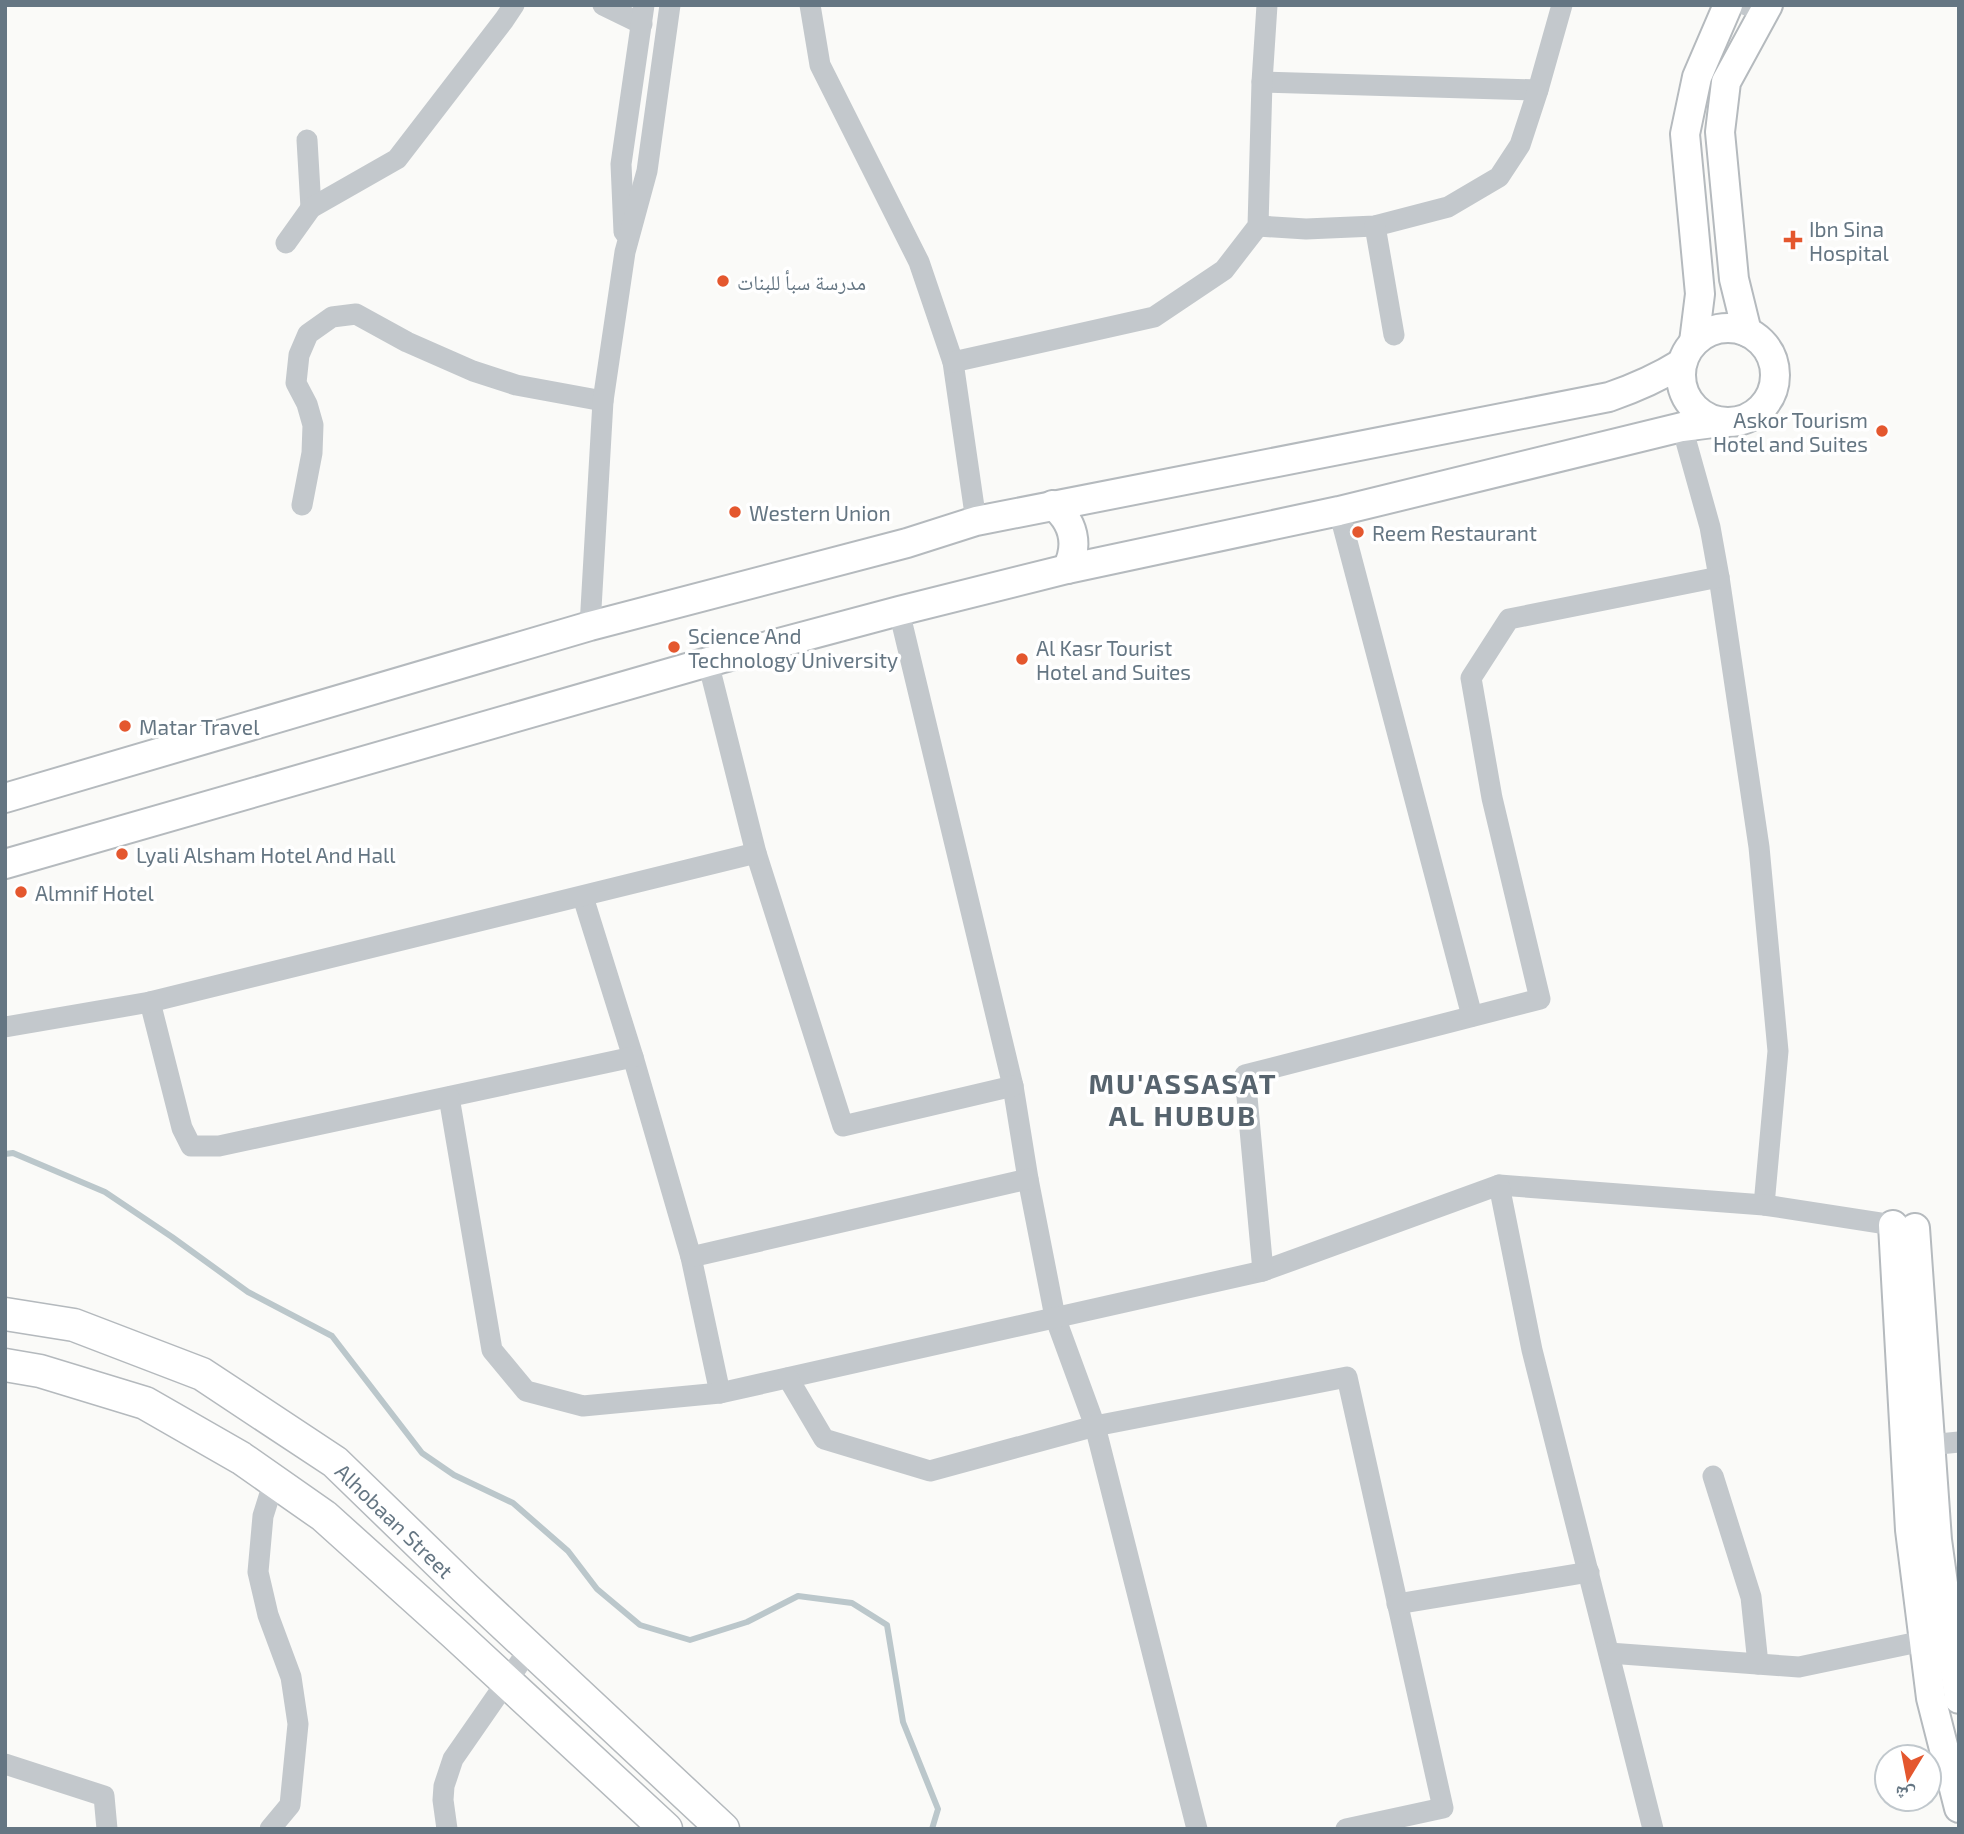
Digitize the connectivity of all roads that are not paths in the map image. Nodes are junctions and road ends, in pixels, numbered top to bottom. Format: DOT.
graph roads {
  1 [pos="513,5"];
  2 [pos="603,5"];
  3 [pos="670,5"];
  4 [pos="810,5"];
  5 [pos="1267,5"];
  6 [pos="1562,5"];
  7 [pos="1728,5"];
  8 [pos="1759,7"];
  9 [pos="643,15"];
  10 [pos="1262,82"];
  11 [pos="1538,90"];
  12 [pos="307,141"];
  13 [pos="311,208"];
  14 [pos="1258,226"];
  15 [pos="1376,226"];
  16 [pos="286,243"];
  17 [pos="625,252"];
  18 [pos="1747,332"];
  19 [pos="1394,335"];
  20 [pos="1688,353"];
  21 [pos="953,362"];
  22 [pos="603,401"];
  23 [pos="1721,422"];
  24 [pos="1682,426"];
  25 [pos="302,505"];
  26 [pos="1053,505"];
  27 [pos="1339,511"];
  28 [pos="976,521"];
  29 [pos="1067,569"];
  30 [pos="1719,577"];
  31 [pos="899,611"];
  32 [pos="590,626"];
  33 [pos="708,662"];
  34 [pos="5,798"];
  35 [pos="756,853"];
  36 [pos="5,864"];
  37 [pos="583,897"];
  38 [pos="150,1002"];
  39 [pos="1472,1016"];
  40 [pos="5,1027"];
  41 [pos="633,1057"];
  42 [pos="1013,1086"];
  43 [pos="449,1097"];
  44 [pos="1028,1179"];
  45 [pos="1499,1185"];
  46 [pos="1763,1205"];
  47 [pos="1904,1227"];
  48 [pos="691,1257"];
  49 [pos="1263,1271"];
  50 [pos="5,1314"];
  51 [pos="1055,1317"];
  52 [pos="5,1365"];
  53 [pos="788,1378"];
  54 [pos="720,1393"];
  55 [pos="1095,1426"];
  56 [pos="1959,1442"];
  57 [pos="1929,1445"];
  58 [pos="1713,1476"];
  59 [pos="274,1481"];
  60 [pos="1589,1572"];
  61 [pos="1397,1604"];
  62 [pos="1923,1641"];
  63 [pos="530,1648"];
  64 [pos="1609,1653"];
  65 [pos="1758,1664"];
  66 [pos="507,1681"];
  67 [pos="1959,1699"];
  68 [pos="5,1764"];
  69 [pos="1959,1808"];
  70 [pos="107,1829"];
  71 [pos="270,1829"];
  72 [pos="447,1829"];
  73 [pos="666,1829"];
  74 [pos="723,1829"];
  75 [pos="1197,1829"];
  76 [pos="1346,1829"];
  77 [pos="1653,1829"];
  1 -- 13 [label="street"];
  2 -- 9 [label="street"];
  3 -- 17 [label="street"];
  4 -- 21 [label="street"];
  5 -- 10 [label="street"];
  6 -- 11 [label="street"];
  7 -- 20 [label="main road"];
  8 -- 18 [label="main road"];
  9 -- 17 [label="street"];
  10 -- 11 [label="street"];
  10 -- 14 [label="street"];
  11 -- 15 [label="street"];
  12 -- 13 [label="street"];
  13 -- 16 [label="street"];
  14 -- 15 [label="street"];
  14 -- 21 [label="street"];
  15 -- 19 [label="street"];
  17 -- 22 [label="street"];
  18 -- 20 [label="main road"];
  18 -- 23 [label="main road"];
  20 -- 23 [label="main road"];
  20 -- 26 [label="main road"];
  21 -- 28 [label="street"];
  22 -- 25 [label="street"];
  22 -- 32 [label="street"];
  23 -- 24 [label="main road"];
  24 -- 27 [label="main road"];
  24 -- 30 [label="street"];
  26 -- 28 [label="main road"];
  26 -- 29 [label="main road"];
  27 -- 29 [label="main road"];
  27 -- 39 [label="street"];
  28 -- 32 [label="main road"];
  29 -- 31 [label="main road"];
  30 -- 39 [label="street"];
  30 -- 46 [label="street"];
  31 -- 33 [label="main road"];
  31 -- 42 [label="street"];
  32 -- 34 [label="main road"];
  33 -- 35 [label="street"];
  33 -- 36 [label="main road"];
  35 -- 37 [label="street"];
  35 -- 42 [label="street"];
  37 -- 38 [label="street"];
  37 -- 41 [label="street"];
  38 -- 40 [label="street"];
  38 -- 43 [label="street"];
  39 -- 49 [label="street"];
  41 -- 43 [label="street"];
  41 -- 48 [label="street"];
  42 -- 44 [label="street"];
  43 -- 54 [label="street"];
  44 -- 48 [label="street"];
  44 -- 51 [label="street"];
  45 -- 46 [label="street"];
  45 -- 49 [label="street"];
  45 -- 60 [label="street"];
  46 -- 47 [label="street"];
  47 -- 57 [label="main road"];
  47 -- 62 [label="main road"];
  48 -- 54 [label="street"];
  49 -- 51 [label="street"];
  50 -- 63 [label="highway, Alhobaan Street"];
  51 -- 53 [label="street"];
  51 -- 55 [label="street"];
  52 -- 59 [label="highway, Alhobaan Street"];
  53 -- 54 [label="street"];
  53 -- 55 [label="street"];
  55 -- 61 [label="street"];
  55 -- 75 [label="street"];
  56 -- 57 [label="street"];
  57 -- 67 [label="main road"];
  58 -- 65 [label="street"];
  59 -- 66 [label="highway, Alhobaan Street"];
  59 -- 71 [label="street"];
  60 -- 61 [label="street"];
  60 -- 64 [label="street"];
  61 -- 76 [label="street"];
  62 -- 65 [label="street"];
  62 -- 69 [label="main road"];
  63 -- 66 [label="street"];
  63 -- 74 [label="highway, Alhobaan Street"];
  64 -- 65 [label="street"];
  64 -- 77 [label="street"];
  66 -- 72 [label="street"];
  66 -- 73 [label="highway, Alhobaan Street"];
  68 -- 70 [label="street"];
}
